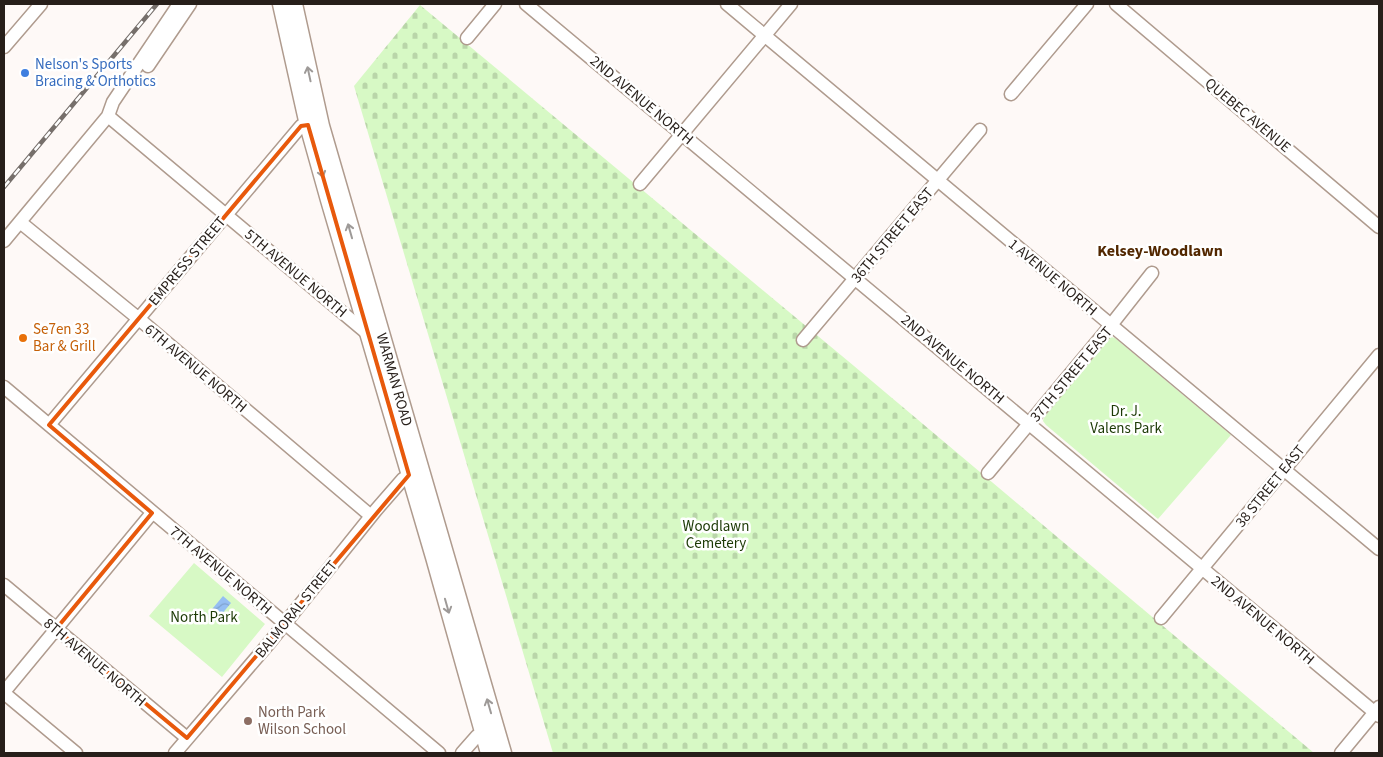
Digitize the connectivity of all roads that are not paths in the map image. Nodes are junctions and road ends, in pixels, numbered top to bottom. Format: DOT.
graph roads {
  1 [pos="41,4"];
  2 [pos="179,4"];
  3 [pos="190,4"];
  4 [pos="280,4"];
  5 [pos="294,4"];
  6 [pos="495,4"];
  7 [pos="526,4"];
  8 [pos="727,4"];
  9 [pos="791,4"];
  10 [pos="1087,4"];
  11 [pos="1116,4"];
  12 [pos="765,35"];
  13 [pos="467,38"];
  14 [pos="4,47"];
  15 [pos="1011,94"];
  16 [pos="108,116"];
  17 [pos="308,125"];
  18 [pos="980,130"];
  19 [pos="682,134"];
  20 [pos="938,181"];
  21 [pos="640,184"];
  22 [pos="227,214"];
  23 [pos="20,222"];
  24 [pos="1379,227"];
  25 [pos="4,241"];
  26 [pos="1152,272"];
  27 [pos="856,278"];
  28 [pos="139,319"];
  29 [pos="1111,325"];
  30 [pos="369,335"];
  31 [pos="803,340"];
  32 [pos="1379,355"];
  33 [pos="4,387"];
  34 [pos="1030,423"];
  35 [pos="49,425"];
  36 [pos="1284,470"];
  37 [pos="415,473"];
  38 [pos="988,473"];
  39 [pos="152,513"];
  40 [pos="371,516"];
  41 [pos="1379,549"];
  42 [pos="1202,568"];
  43 [pos="4,585"];
  44 [pos="1162,618"];
  45 [pos="284,623"];
  46 [pos="56,629"];
  47 [pos="4,693"];
  48 [pos="1378,712"];
  49 [pos="484,735"];
  50 [pos="187,738"];
  51 [pos="76,753"];
  52 [pos="175,753"];
  53 [pos="439,753"];
  54 [pos="462,753"];
  55 [pos="489,753"];
  56 [pos="503,753"];
  57 [pos="1341,753"];
  1 -- 14 [label="street"];
  2 -- 16 [label="street"];
  3 -- 16 [label="street"];
  4 -- 17 [label="main road, WARMAN ROAD"];
  37 -- 5 [label="main road, WARMAN ROAD, one-way"];
  6 -- 13 [label="street"];
  7 -- 19 [label="street, 2ND AVENUE NORTH"];
  8 -- 12 [label="street, 1 AVENUE NORTH"];
  9 -- 12 [label="street"];
  10 -- 15 [label="street"];
  11 -- 24 [label="street, QUEBEC AVENUE"];
  12 -- 19 [label="street"];
  12 -- 20 [label="street, 1 AVENUE NORTH"];
  16 -- 22 [label="street, 5TH AVENUE NORTH"];
  16 -- 23 [label="street"];
  17 -- 22 [label="street, EMPRESS STREET"];
  17 -- 30 [label="main road, WARMAN ROAD, one-way"];
  18 -- 20 [label="street, 36TH STREET EAST"];
  19 -- 21 [label="street"];
  19 -- 27 [label="street, 2ND AVENUE NORTH"];
  20 -- 27 [label="street, 36TH STREET EAST"];
  20 -- 29 [label="street, 1 AVENUE NORTH"];
  22 -- 28 [label="street, EMPRESS STREET"];
  22 -- 30 [label="street, 5TH AVENUE NORTH"];
  23 -- 25 [label="street"];
  23 -- 28 [label="street, 6TH AVENUE NORTH"];
  26 -- 29 [label="street, 37TH STREET EAST"];
  27 -- 31 [label="street, 36TH STREET EAST"];
  27 -- 34 [label="street, 2ND AVENUE NORTH"];
  28 -- 35 [label="street, EMPRESS STREET"];
  28 -- 40 [label="street, 6TH AVENUE NORTH"];
  29 -- 34 [label="street, 37TH STREET EAST"];
  29 -- 36 [label="street, 1 AVENUE NORTH"];
  30 -- 37 [label="main road, WARMAN ROAD"];
  32 -- 36 [label="street, 38 STREET EAST"];
  33 -- 35 [label="street, 7TH AVENUE NORTH"];
  34 -- 38 [label="street, 37TH STREET EAST"];
  34 -- 42 [label="street, 2ND AVENUE NORTH"];
  35 -- 39 [label="street, 7TH AVENUE NORTH"];
  36 -- 41 [label="street, 1 AVENUE NORTH"];
  36 -- 42 [label="street, 38 STREET EAST"];
  37 -- 40 [label="street, BALMORAL STREET"];
  37 -- 49 [label="main road, WARMAN ROAD, one-way"];
  56 -- 37 [label="main road, WARMAN ROAD, one-way"];
  39 -- 45 [label="street, 7TH AVENUE NORTH"];
  39 -- 46 [label="street"];
  40 -- 45 [label="street, BALMORAL STREET"];
  42 -- 44 [label="street, 38 STREET EAST"];
  42 -- 48 [label="street, 2ND AVENUE NORTH"];
  43 -- 46 [label="street, 8TH AVENUE NORTH"];
  45 -- 50 [label="street, BALMORAL STREET"];
  45 -- 53 [label="street, 7TH AVENUE NORTH"];
  46 -- 47 [label="street"];
  46 -- 50 [label="street, 8TH AVENUE NORTH"];
  47 -- 51 [label="street"];
  48 -- 57 [label="street"];
  49 -- 54 [label="street"];
  49 -- 55 [label="main road, WARMAN ROAD"];
  50 -- 52 [label="street, BALMORAL STREET"];
}
